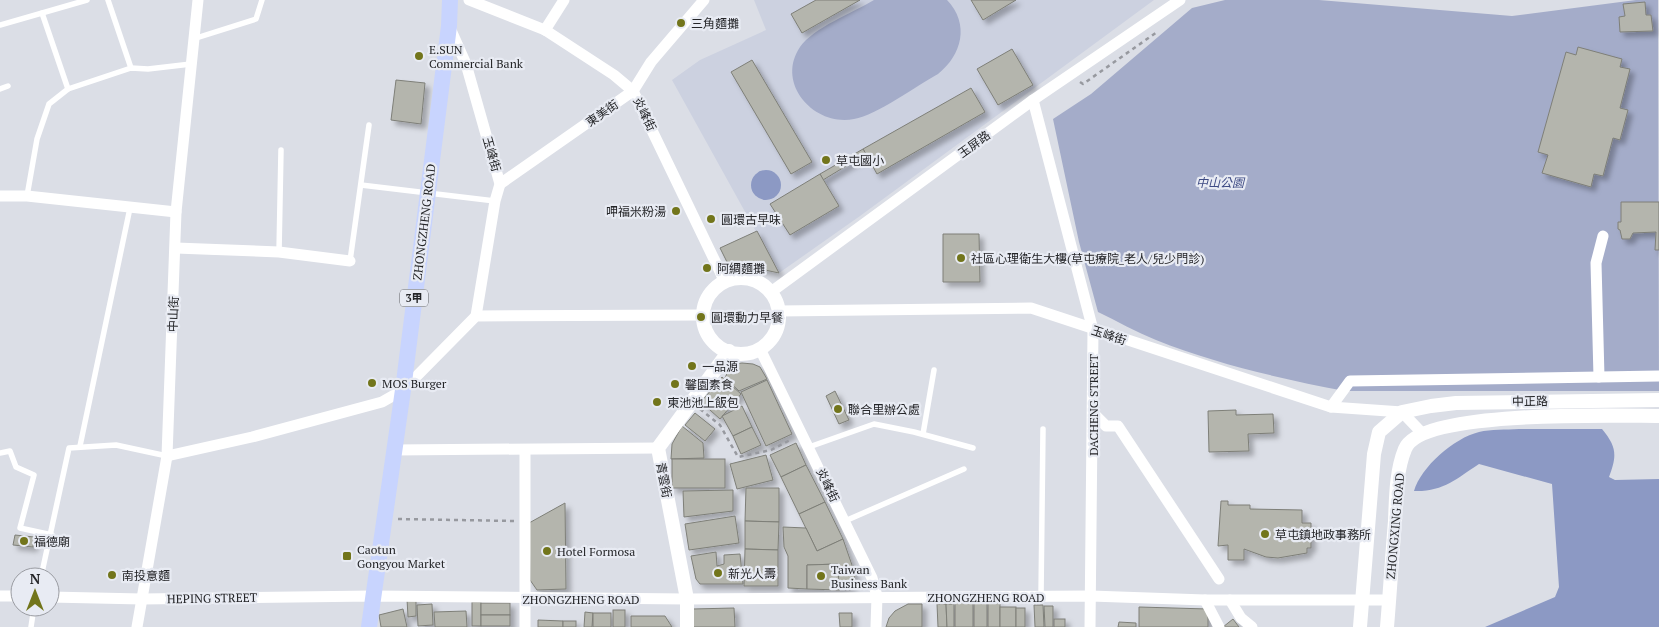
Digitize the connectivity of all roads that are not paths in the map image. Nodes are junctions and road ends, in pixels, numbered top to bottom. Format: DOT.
graph roads {
  1 [pos="87,0"];
  2 [pos="108,0"];
  3 [pos="198,0"];
  4 [pos="262,0"];
  5 [pos="450,0"];
  6 [pos="469,0"];
  7 [pos="564,0"];
  8 [pos="704,0"];
  9 [pos="1174,2"];
  10 [pos="42,13"];
  11 [pos="0,25"];
  12 [pos="449,26"];
  13 [pos="545,30"];
  14 [pos="193,40"];
  15 [pos="191,64"];
  16 [pos="131,68"];
  17 [pos="8,86"];
  18 [pos="0,88"];
  19 [pos="68,89"];
  20 [pos="633,91"];
  21 [pos="1033,100"];
  22 [pos="369,125"];
  23 [pos="281,150"];
  24 [pos="500,184"];
  25 [pos="361,185"];
  26 [pos="428,193"];
  27 [pos="0,196"];
  28 [pos="27,196"];
  29 [pos="495,201"];
  30 [pos="130,208"];
  31 [pos="176,212"];
  32 [pos="1603,236"];
  33 [pos="176,248"];
  34 [pos="279,252"];
  35 [pos="350,261"];
  36 [pos="725,282"];
  37 [pos="772,292"];
  38 [pos="780,311"];
  39 [pos="703,315"];
  40 [pos="476,316"];
  41 [pos="1093,330"];
  42 [pos="760,349"];
  43 [pos="729,352"];
  44 [pos="934,370"];
  45 [pos="1659,376"];
  46 [pos="1599,377"];
  47 [pos="403,390"];
  48 [pos="1659,400"];
  49 [pos="1331,407"];
  50 [pos="1402,412"];
  51 [pos="1093,413"];
  52 [pos="1659,416"];
  53 [pos="1043,429"];
  54 [pos="1422,433"];
  55 [pos="923,434"];
  56 [pos="80,446"];
  57 [pos="809,447"];
  58 [pos="658,448"];
  59 [pos="973,448"];
  60 [pos="394,450"];
  61 [pos="525,450"];
  62 [pos="0,453"];
  63 [pos="167,456"];
  64 [pos="964,468"];
  65 [pos="846,521"];
  66 [pos="52,535"];
  67 [pos="44,567"];
  68 [pos="1219,579"];
  69 [pos="373,596"];
  70 [pos="877,596"];
  71 [pos="1092,596"];
  72 [pos="60,597"];
  73 [pos="1041,597"];
  74 [pos="142,599"];
  75 [pos="525,599"];
  76 [pos="687,599"];
  77 [pos="1362,599"];
  78 [pos="1205,600"];
  79 [pos="1230,600"];
  80 [pos="1389,600"];
  81 [pos="137,627"];
  82 [pos="369,627"];
  83 [pos="525,627"];
  84 [pos="687,627"];
  85 [pos="876,627"];
  86 [pos="1090,627"];
  87 [pos="1219,627"];
  88 [pos="1252,627"];
  89 [pos="1360,627"];
  90 [pos="1387,627"];
  1 -- 10 [label="lane"];
  2 -- 16 [label="lane"];
  3 -- 14 [label="street, 中山街"];
  4 -- 14 [label="lane"];
  5 -- 12 [label="main road, ZHONGZHENG ROAD / 3甲"];
  6 -- 13 [label="street, 炎峰街"];
  7 -- 13 [label="street"];
  8 -- 20 [label="street, 東美街"];
  9 -- 21 [label="street, 玉屏路"];
  10 -- 11 [label="lane"];
  10 -- 19 [label="lane"];
  12 -- 24 [label="street, 玉峰街"];
  12 -- 26 [label="main road, ZHONGZHENG ROAD / 3甲"];
  13 -- 20 [label="street, 炎峰街"];
  14 -- 15 [label="street, 中山街"];
  15 -- 16 [label="lane"];
  15 -- 31 [label="street, 中山街"];
  16 -- 19 [label="lane"];
  17 -- 18 [label="lane"];
  19 -- 28 [label="lane"];
  20 -- 24 [label="street, 東美街"];
  20 -- 36 [label="street, 炎峰街"];
  21 -- 37 [label="street, 玉屏路"];
  21 -- 41 [label="street, DACHENG STREET"];
  22 -- 25 [label="lane"];
  23 -- 34 [label="lane"];
  24 -- 29 [label="street, 玉峰街"];
  25 -- 26 [label="lane"];
  25 -- 35 [label="lane"];
  26 -- 29 [label="lane"];
  26 -- 47 [label="main road, ZHONGZHENG ROAD / 3甲"];
  27 -- 28 [label="street"];
  28 -- 30 [label="street"];
  29 -- 40 [label="street, 玉峰街"];
  30 -- 31 [label="street"];
  30 -- 56 [label="lane"];
  31 -- 33 [label="street, 中山街"];
  32 -- 46 [label="street"];
  33 -- 34 [label="street"];
  33 -- 63 [label="street, 中山街"];
  34 -- 35 [label="street"];
  36 -- 37 [label="street"];
  36 -- 39 [label="street"];
  37 -- 38 [label="street"];
  38 -- 41 [label="street, 玉峰街"];
  38 -- 42 [label="street"];
  39 -- 40 [label="street"];
  39 -- 43 [label="street"];
  40 -- 47 [label="street"];
  41 -- 49 [label="street, 玉峰街"];
  41 -- 51 [label="street, DACHENG STREET"];
  42 -- 43 [label="street"];
  42 -- 57 [label="street, 炎峰街"];
  43 -- 58 [label="street, 青雲街"];
  44 -- 55 [label="lane"];
  45 -- 46 [label="street"];
  46 -- 49 [label="street"];
  47 -- 60 [label="main road, ZHONGZHENG ROAD / 3甲"];
  47 -- 63 [label="street"];
  48 -- 50 [label="street, 中正路"];
  49 -- 50 [label="street, 玉峰街"];
  50 -- 54 [label="street"];
  50 -- 77 [label="street"];
  51 -- 68 [label="street"];
  51 -- 71 [label="street, DACHENG STREET"];
  52 -- 54 [label="street, 中正路"];
  53 -- 73 [label="lane"];
  54 -- 80 [label="street, ZHONGXING ROAD"];
  55 -- 57 [label="lane"];
  55 -- 59 [label="lane"];
  56 -- 63 [label="lane"];
  56 -- 66 [label="lane"];
  57 -- 65 [label="street, 炎峰街"];
  58 -- 61 [label="street"];
  58 -- 76 [label="street, 青雲街"];
  60 -- 61 [label="street"];
  60 -- 69 [label="main road, ZHONGZHENG ROAD / 3甲"];
  61 -- 75 [label="street"];
  62 -- 66 [label="lane"];
  63 -- 74 [label="street, 中山街"];
  64 -- 65 [label="lane"];
  65 -- 70 [label="street, 炎峰街"];
  66 -- 67 [label="lane"];
  69 -- 74 [label="street, HEPING STREET"];
  69 -- 75 [label="street, ZHONGZHENG ROAD"];
  69 -- 82 [label="main road, 3甲"];
  70 -- 73 [label="street, ZHONGZHENG ROAD"];
  70 -- 76 [label="street, ZHONGZHENG ROAD"];
  70 -- 85 [label="street, 炎峰街"];
  71 -- 73 [label="street, ZHONGZHENG ROAD"];
  71 -- 78 [label="street, ZHONGZHENG ROAD"];
  71 -- 86 [label="street, DACHENG STREET"];
  72 -- 74 [label="street, HEPING STREET"];
  74 -- 81 [label="street, 中山街"];
  75 -- 76 [label="street, ZHONGZHENG ROAD"];
  75 -- 83 [label="street"];
  76 -- 84 [label="street, 青雲街"];
  77 -- 79 [label="street, ZHONGZHENG ROAD"];
  77 -- 80 [label="street, ZHONGZHENG ROAD"];
  77 -- 89 [label="street"];
  78 -- 79 [label="street, ZHONGZHENG ROAD"];
  78 -- 87 [label="street"];
  79 -- 88 [label="street"];
  80 -- 90 [label="street, ZHONGXING ROAD"];
}
